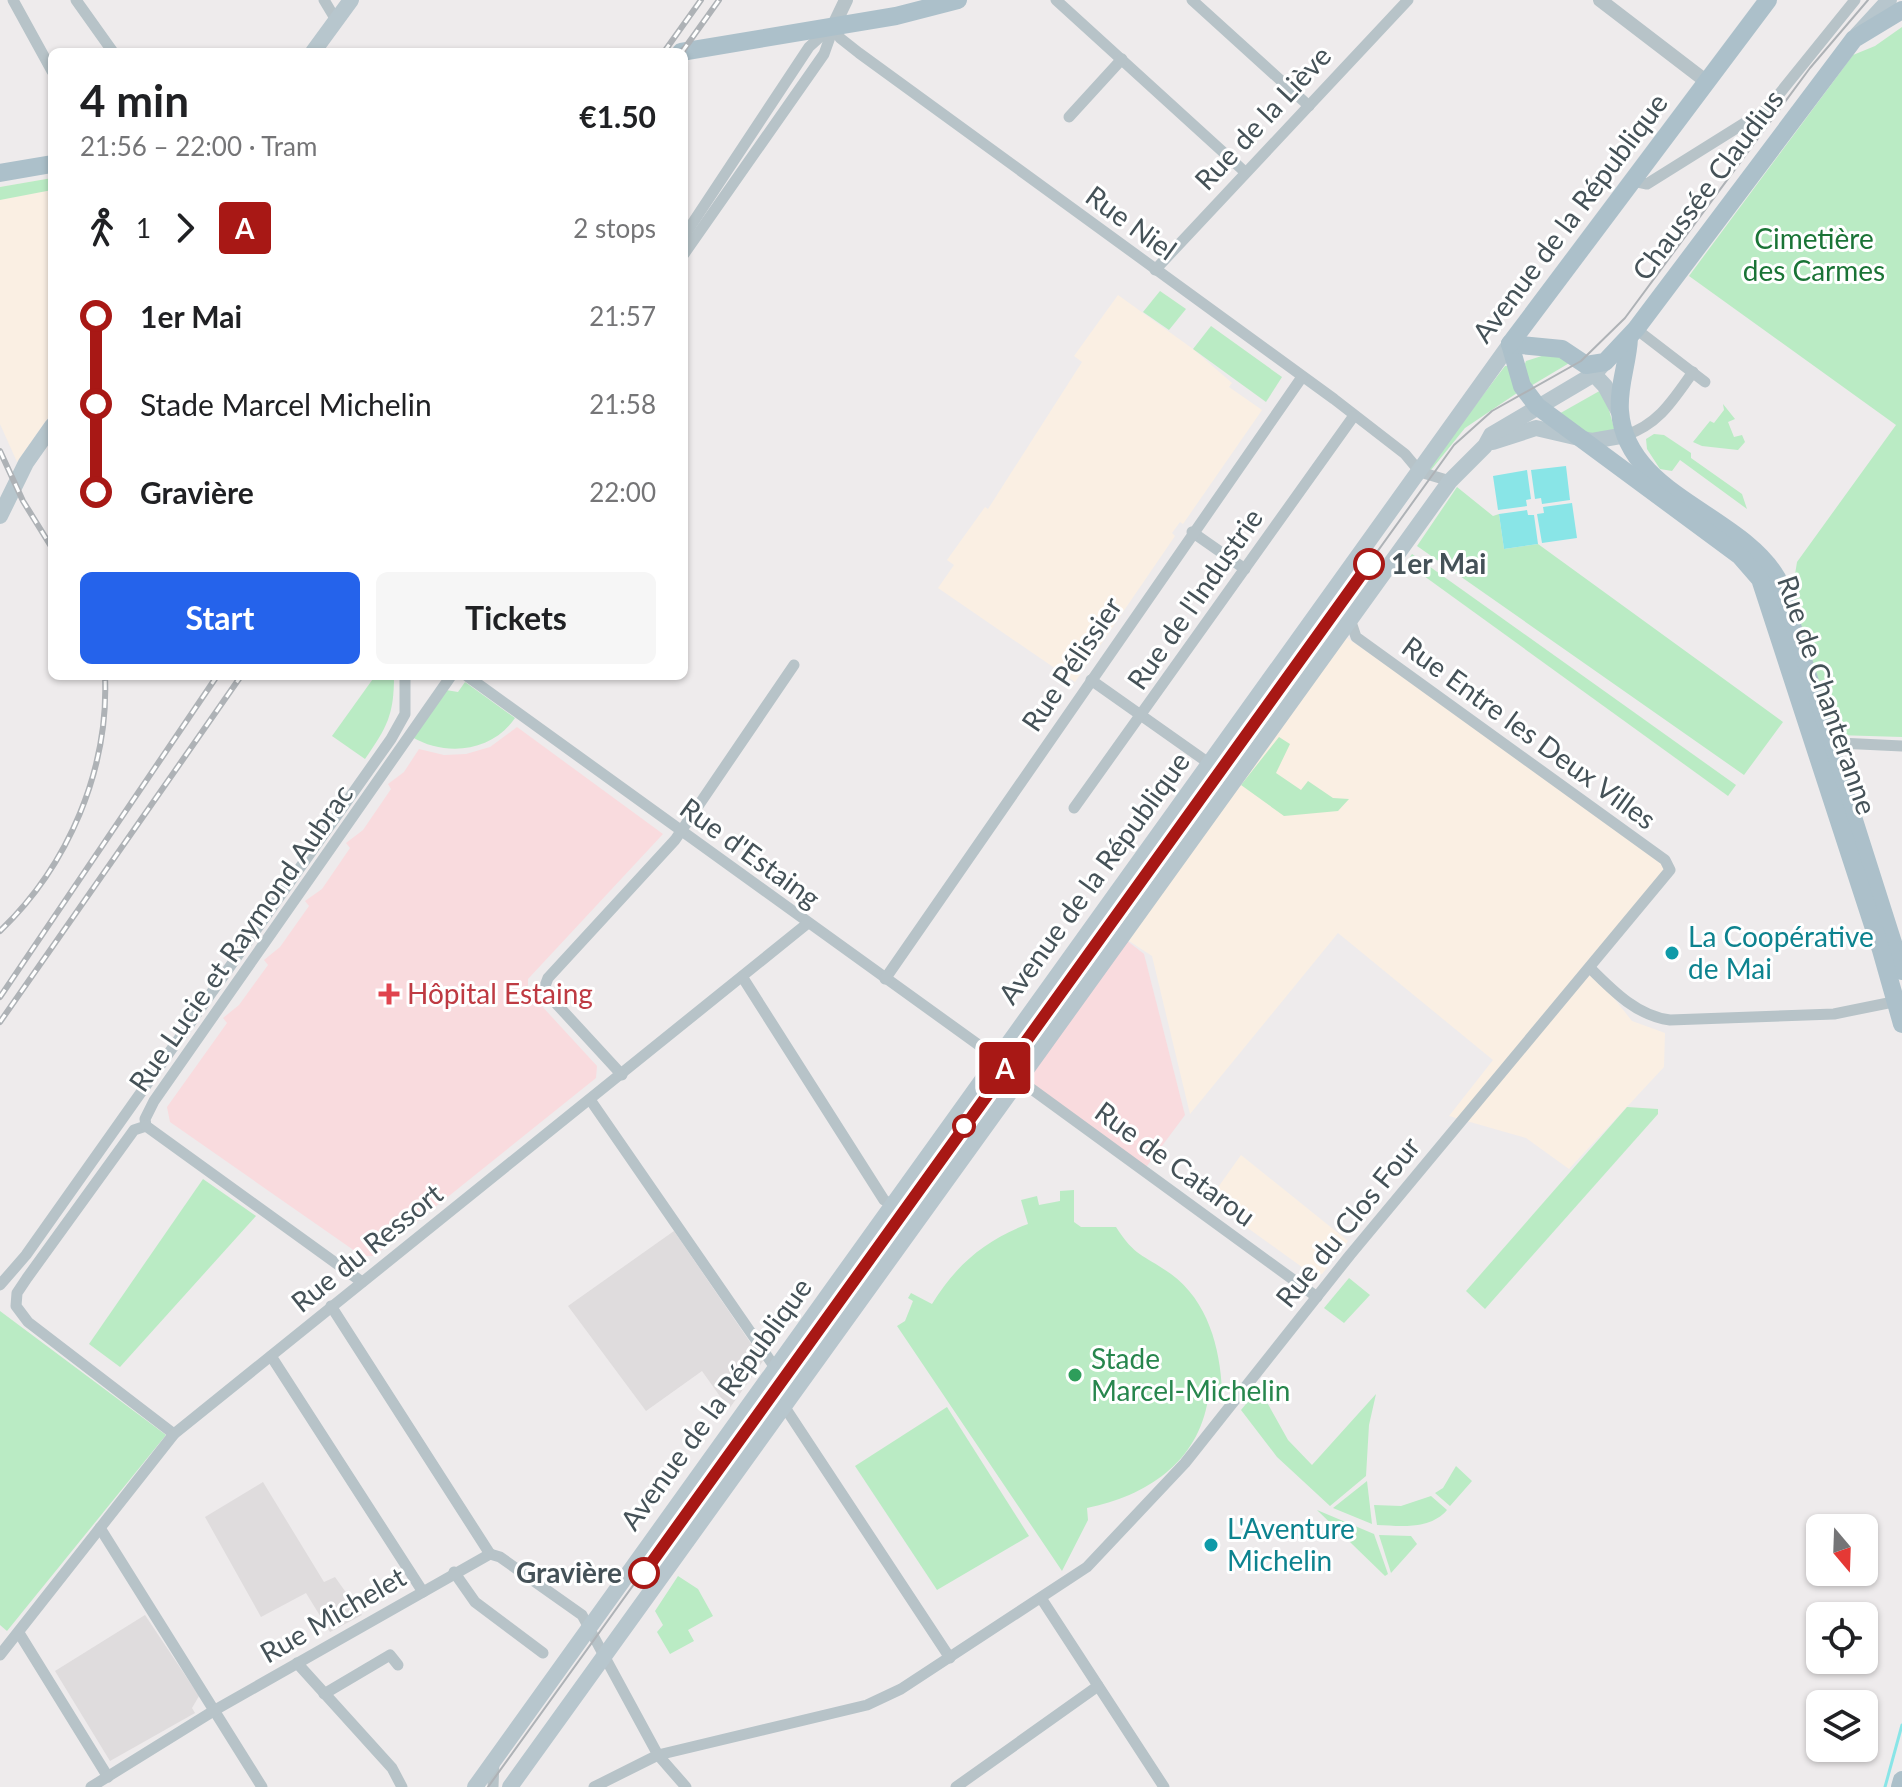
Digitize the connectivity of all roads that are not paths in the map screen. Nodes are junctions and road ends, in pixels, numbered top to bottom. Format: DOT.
graph roads {
  1 [pos="13,0"];
  2 [pos="76,0"];
  3 [pos="324,0"];
  4 [pos="351,0"];
  5 [pos="846,0"];
  6 [pos="958,0"];
  7 [pos="1056,0"];
  8 [pos="1192,0"];
  9 [pos="1408,0"];
  10 [pos="1600,0"];
  11 [pos="1768,0"];
  12 [pos="1855,0"];
  13 [pos="1889,0"];
  14 [pos="1902,10"];
  15 [pos="336,20"];
  16 [pos="834,25"];
  17 [pos="1854,39"];
  18 [pos="110,48"];
  19 [pos="316,48"];
  20 [pos="688,51"];
  21 [pos="1122,59"];
  22 [pos="48,64"];
  23 [pos="1707,82"];
  24 [pos="1309,106"];
  25 [pos="1069,117"];
  26 [pos="48,165"];
  27 [pos="1245,172"];
  28 [pos="0,173"];
  29 [pos="1633,181"];
  30 [pos="688,230"];
  31 [pos="688,248"];
  32 [pos="1155,270"];
  33 [pos="1632,333"];
  34 [pos="1510,344"];
  35 [pos="1595,367"];
  36 [pos="1693,372"];
  37 [pos="1302,377"];
  38 [pos="1705,382"];
  39 [pos="1537,406"];
  40 [pos="1620,414"];
  41 [pos="1353,417"];
  42 [pos="48,432"];
  43 [pos="1626,435"];
  44 [pos="1578,438"];
  45 [pos="1485,446"];
  46 [pos="1431,453"];
  47 [pos="1405,454"];
  48 [pos="1420,472"];
  49 [pos="1450,481"];
  50 [pos="0,516"];
  51 [pos="1192,532"];
  52 [pos="1245,569"];
  53 [pos="1350,619"];
  54 [pos="1356,637"];
  55 [pos="1335,640"];
  56 [pos="794,665"];
  57 [pos="405,680"];
  58 [pos="448,680"];
  59 [pos="472,680"];
  60 [pos="1091,680"];
  61 [pos="1141,716"];
  62 [pos="1902,746"];
  63 [pos="1823,748"];
  64 [pos="1210,764"];
  65 [pos="1074,808"];
  66 [pos="680,831"];
  67 [pos="1670,870"];
  68 [pos="808,923"];
  69 [pos="1590,968"];
  70 [pos="1902,971"];
  71 [pos="743,978"];
  72 [pos="885,979"];
  73 [pos="1900,997"];
  74 [pos="1902,1024"];
  75 [pos="1007,1069"];
  76 [pos="622,1075"];
  77 [pos="591,1101"];
  78 [pos="146,1126"];
  79 [pos="893,1205"];
  80 [pos="362,1282"];
  81 [pos="0,1285"];
  82 [pos="1317,1297"];
  83 [pos="331,1306"];
  84 [pos="271,1356"];
  85 [pos="776,1369"];
  86 [pos="784,1406"];
  87 [pos="174,1434"];
  88 [pos="100,1528"];
  89 [pos="490,1554"];
  90 [pos="454,1572"];
  91 [pos="423,1592"];
  92 [pos="1041,1598"];
  93 [pos="591,1629"];
  94 [pos="19,1633"];
  95 [pos="543,1653"];
  96 [pos="0,1655"];
  97 [pos="604,1655"];
  98 [pos="950,1658"];
  99 [pos="297,1663"];
  100 [pos="398,1665"];
  101 [pos="1098,1686"];
  102 [pos="324,1694"];
  103 [pos="215,1710"];
  104 [pos="658,1755"];
  105 [pos="494,1759"];
  106 [pos="108,1777"];
  107 [pos="1902,1780"];
  108 [pos="958,1786"];
  109 [pos="91,1787"];
  110 [pos="262,1787"];
  111 [pos="402,1787"];
  112 [pos="475,1787"];
  113 [pos="483,1787"];
  114 [pos="493,1787"];
  115 [pos="510,1787"];
  116 [pos="594,1787"];
  117 [pos="686,1787"];
  118 [pos="1164,1787"];
  119 [pos="1900,1787"];
  1 -- 22 [label="street"];
  2 -- 18 [label="street"];
  3 -- 15 [label="street"];
  4 -- 15 [label="main road"];
  5 -- 16 [label="street"];
  6 -- 16 [label="main road"];
  7 -- 21 [label="street"];
  8 -- 24 [label="street"];
  9 -- 24 [label="street, Rue de la Liève"];
  10 -- 23 [label="street"];
  11 -- 23 [label="main road, Avenue de la République"];
  12 -- 29 [label="street"];
  13 -- 17 [label="main road"];
  14 -- 17 [label="main road"];
  15 -- 19 [label="main road"];
  16 -- 20 [label="main road"];
  16 -- 30 [label="street"];
  16 -- 31 [label="street"];
  16 -- 32 [label="street, Rue Niel"];
  17 -- 33 [label="main road, Chaussée Claudius"];
  21 -- 25 [label="street"];
  21 -- 27 [label="street"];
  23 -- 29 [label="main road, Avenue de la République"];
  24 -- 27 [label="street, Rue de la Liève"];
  26 -- 28 [label="main road"];
  27 -- 32 [label="street, Rue de la Liève"];
  29 -- 34 [label="main road, Avenue de la République"];
  32 -- 37 [label="street, Rue Niel"];
  33 -- 35 [label="main road, Chaussée Claudius"];
  33 -- 36 [label="street"];
  33 -- 40 [label="main road, Rue de Chanteranne"];
  34 -- 35 [label="main road"];
  34 -- 39 [label="main road, Rue de Chanteranne"];
  34 -- 46 [label="main road, Avenue de la République"];
  35 -- 39 [label="main road, Avenue de la République"];
  35 -- 40 [label="main road, Rue de Chanteranne"];
  36 -- 38 [label="street"];
  36 -- 43 [label="street"];
  37 -- 41 [label="street, Rue Niel"];
  37 -- 51 [label="street, Rue Pélissier"];
  39 -- 44 [label="main road, Rue de Chanteranne"];
  39 -- 45 [label="main road, Avenue de la République"];
  40 -- 43 [label="main road, Rue de Chanteranne"];
  41 -- 47 [label="street, Rue Niel"];
  41 -- 52 [label="street, Rue de l'Industrie"];
  42 -- 50 [label="main road"];
  43 -- 44 [label="main road"];
  43 -- 63 [label="main road, Rue de Chanteranne"];
  44 -- 45 [label="main road, Avenue de la République"];
  44 -- 63 [label="main road, Rue de Chanteranne"];
  45 -- 49 [label="main road, Avenue de la République"];
  46 -- 47 [label="street"];
  46 -- 48 [label="main road, Avenue de la République"];
  47 -- 48 [label="street, Rue Niel"];
  48 -- 49 [label="street"];
  48 -- 64 [label="main road, Avenue de la République"];
  49 -- 53 [label="main road, Avenue de la République"];
  51 -- 52 [label="street"];
  51 -- 60 [label="street, Rue Pélissier"];
  52 -- 61 [label="street, Rue de l'Industrie"];
  53 -- 54 [label="street"];
  53 -- 55 [label="main road, Avenue de la République"];
  54 -- 55 [label="street"];
  54 -- 67 [label="street, Rue Entre les Deux Villes"];
  55 -- 75 [label="main road, Avenue de la République"];
  56 -- 66 [label="street"];
  57 -- 81 [label="street"];
  58 -- 78 [label="street, Rue Lucie et Raymond Aubrac"];
  59 -- 66 [label="street, Rue d'Estaing"];
  60 -- 61 [label="street"];
  60 -- 72 [label="street, Rue Pélissier"];
  61 -- 64 [label="street"];
  61 -- 65 [label="street, Rue de l'Industrie"];
  62 -- 63 [label="street"];
  63 -- 70 [label="main road, Rue de Chanteranne"];
  63 -- 73 [label="main road, Rue de Chanteranne"];
  64 -- 75 [label="main road, Avenue de la République"];
  66 -- 68 [label="street, Rue d'Estaing"];
  66 -- 76 [label="street"];
  67 -- 69 [label="street, Rue du Clos Four"];
  68 -- 71 [label="street, Rue du Ressort"];
  68 -- 72 [label="street, Rue d'Estaing"];
  69 -- 73 [label="street"];
  69 -- 82 [label="street, Rue du Clos Four"];
  71 -- 76 [label="street, Rue du Ressort"];
  71 -- 79 [label="street"];
  72 -- 75 [label="street, Rue d'Estaing"];
  73 -- 74 [label="main road, Rue de Chanteranne"];
  75 -- 79 [label="main road, Avenue de la République"];
  75 -- 82 [label="street, Rue de Catarou"];
  75 -- 86 [label="main road, Avenue de la République"];
  76 -- 77 [label="street, Rue du Ressort"];
  77 -- 80 [label="street, Rue du Ressort"];
  77 -- 85 [label="street"];
  78 -- 80 [label="street"];
  78 -- 87 [label="street, Rue Lucie et Raymond Aubrac"];
  79 -- 85 [label="main road, Avenue de la République"];
  80 -- 83 [label="street, Rue du Ressort"];
  82 -- 92 [label="street, Rue du Clos Four"];
  83 -- 84 [label="street, Rue du Ressort"];
  83 -- 89 [label="street"];
  84 -- 87 [label="street, Rue du Ressort"];
  84 -- 91 [label="street"];
  85 -- 93 [label="main road, Avenue de la République"];
  86 -- 97 [label="main road, Avenue de la République"];
  86 -- 98 [label="street"];
  87 -- 88 [label="street, Rue du Ressort"];
  88 -- 94 [label="street, Rue du Ressort"];
  88 -- 103 [label="street"];
  89 -- 90 [label="street, Rue Michelet"];
  89 -- 93 [label="street"];
  90 -- 91 [label="street, Rue Michelet"];
  90 -- 95 [label="street"];
  91 -- 99 [label="street, Rue Michelet"];
  92 -- 98 [label="street, Rue du Clos Four"];
  92 -- 101 [label="street"];
  93 -- 97 [label="street"];
  93 -- 105 [label="main road, Avenue de la République"];
  94 -- 96 [label="street, Rue du Ressort"];
  94 -- 106 [label="street"];
  97 -- 104 [label="street"];
  97 -- 115 [label="main road, Avenue de la République"];
  98 -- 104 [label="street, Rue du Clos Four"];
  99 -- 102 [label="street"];
  99 -- 103 [label="street, Rue Michelet"];
  100 -- 102 [label="street"];
  101 -- 108 [label="street"];
  101 -- 118 [label="street"];
  102 -- 111 [label="street"];
  103 -- 106 [label="street, Rue Michelet"];
  103 -- 110 [label="street"];
  104 -- 116 [label="street, Rue du Clos Four"];
  104 -- 117 [label="street"];
  105 -- 112 [label="main road, Avenue de la République"];
  105 -- 114 [label="street"];
  106 -- 109 [label="street, Rue Michelet"];
  107 -- 119 [label="main road"];
  113 -- 114 [label="main road"];
}
